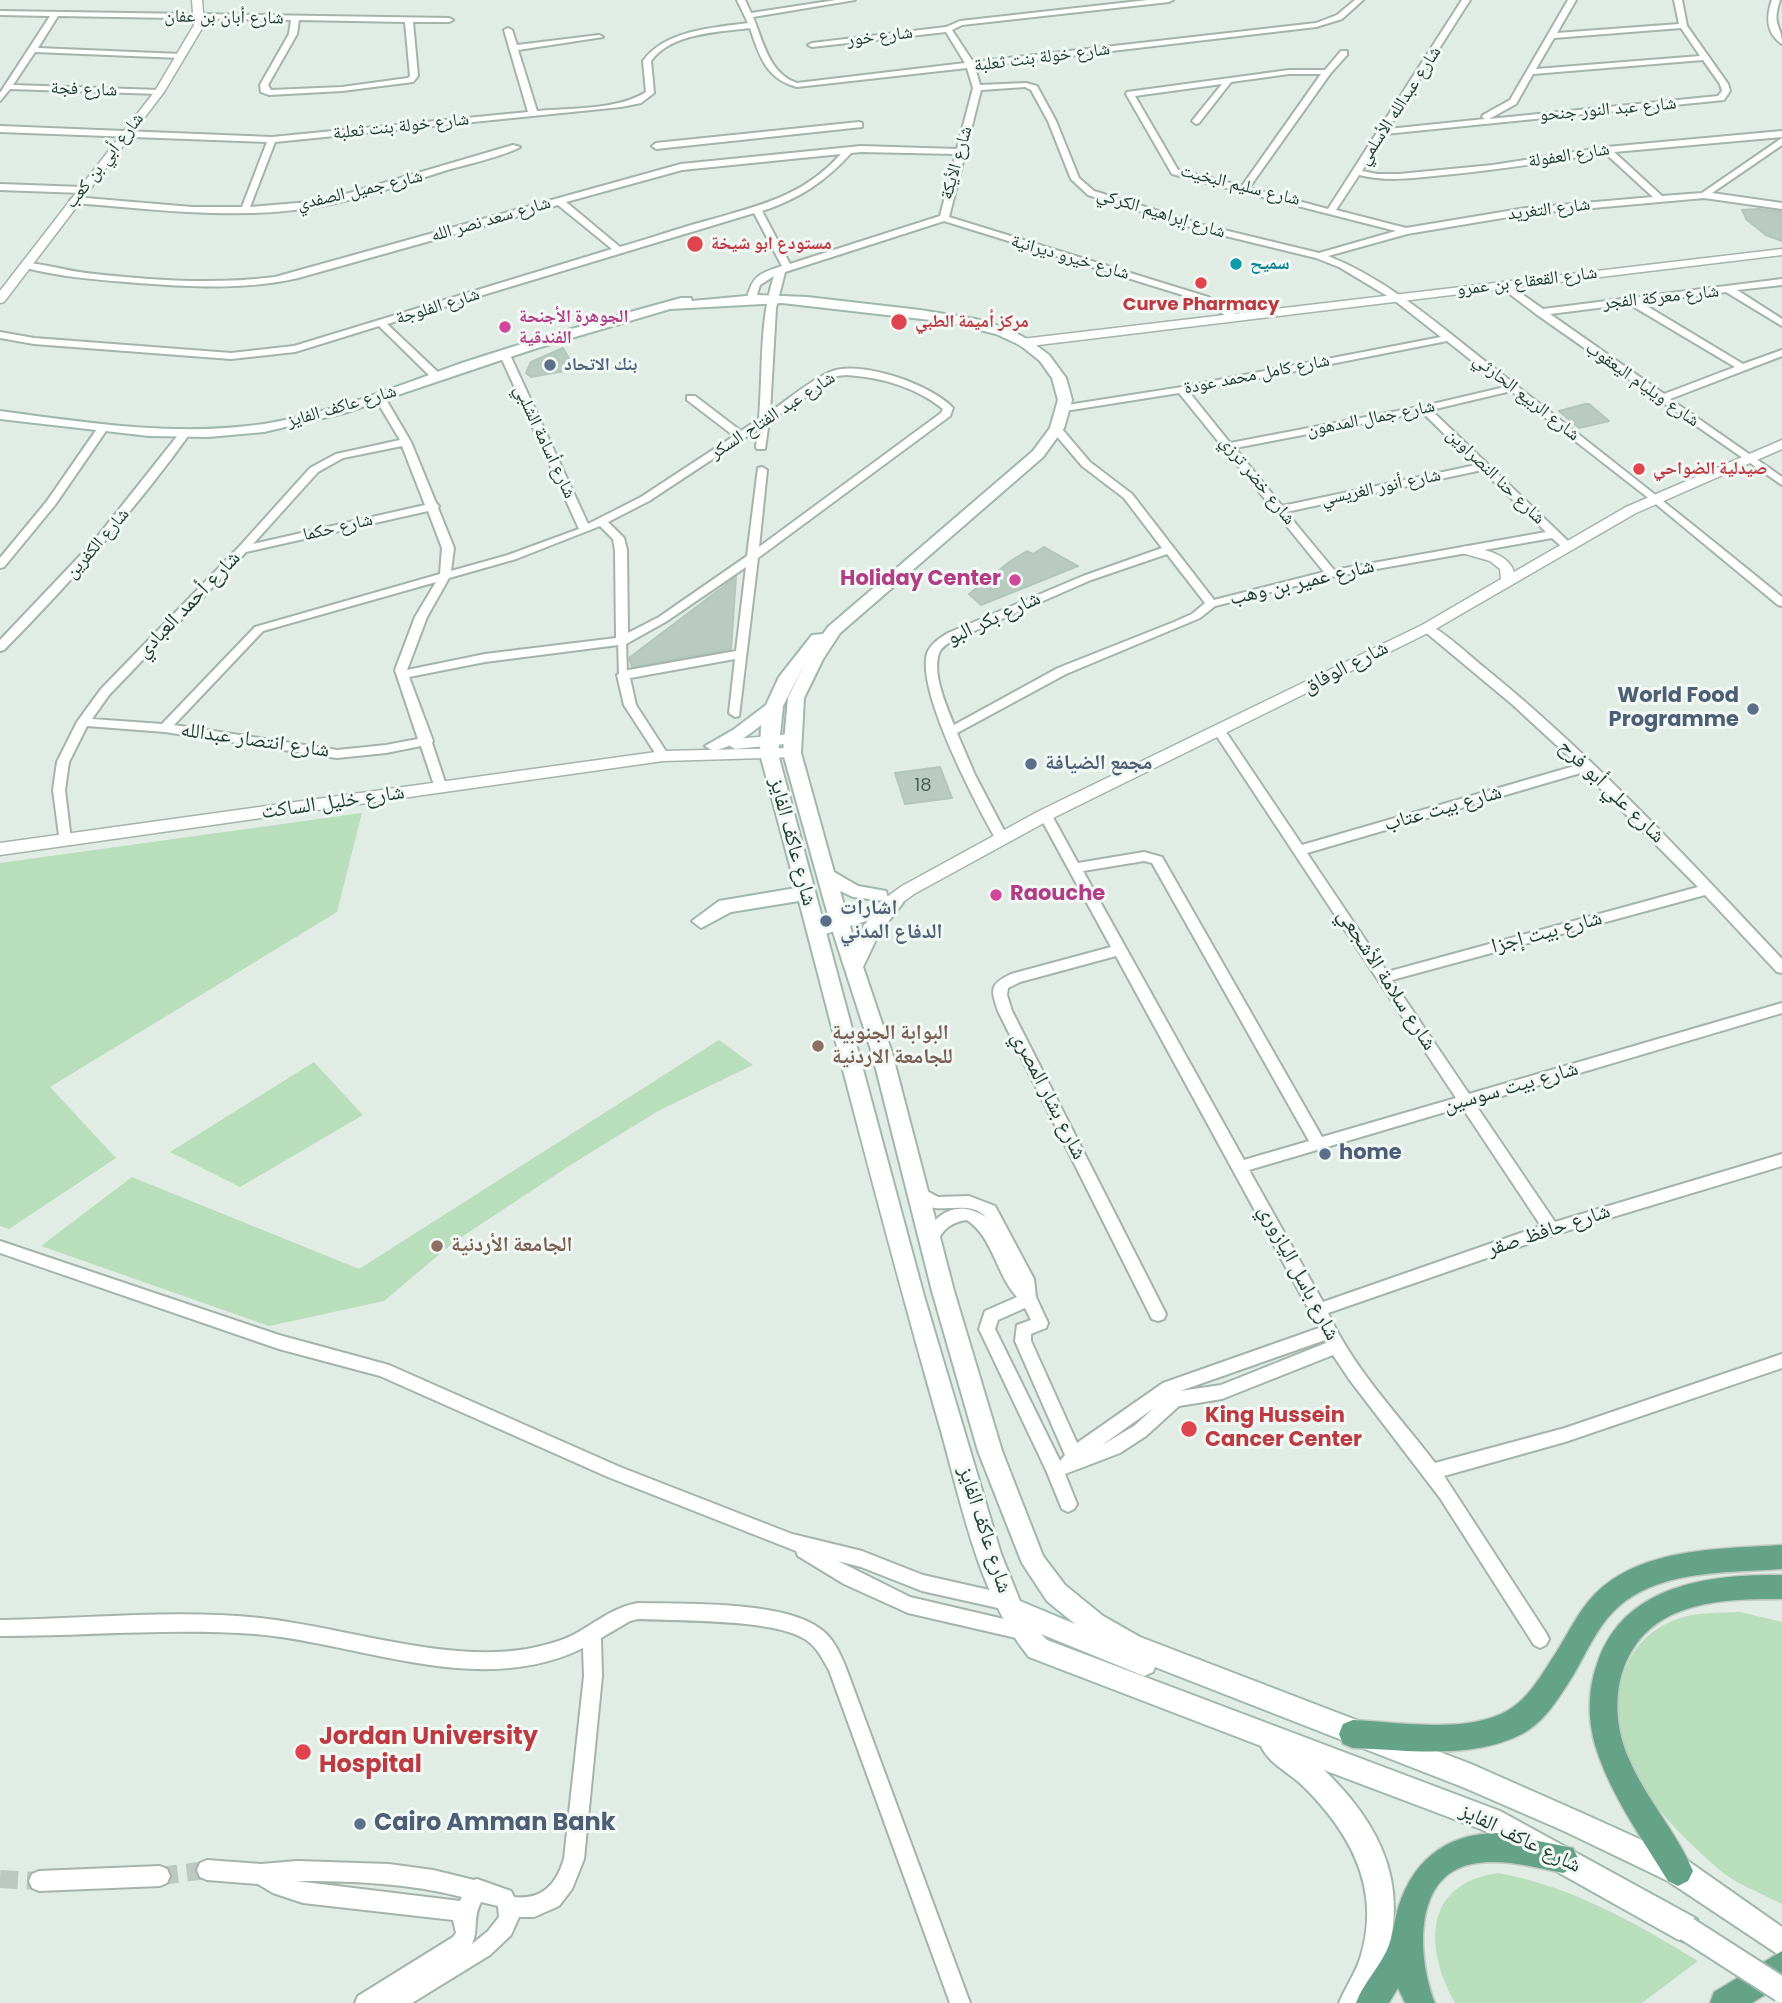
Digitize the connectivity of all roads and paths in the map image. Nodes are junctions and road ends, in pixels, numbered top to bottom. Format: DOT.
graph roads {
  1 [pos="197,0"];
  2 [pos="741,0"];
  3 [pos="851,0"];
  4 [pos="1169,0"];
  5 [pos="1359,0"];
  6 [pos="1466,0"];
  7 [pos="1572,0"];
  8 [pos="1678,0"];
  9 [pos="1776,0"];
  10 [pos="0,13"];
  11 [pos="55,15"];
  12 [pos="200,18"];
  13 [pos="295,20"];
  14 [pos="409,20"];
  15 [pos="449,20"];
  16 [pos="752,20"];
  17 [pos="1683,26"];
  18 [pos="948,29"];
  19 [pos="508,30"];
  20 [pos="1552,36"];
  21 [pos="599,37"];
  22 [pos="1782,42"];
  23 [pos="812,45"];
  24 [pos="514,48"];
  25 [pos="34,50"];
  26 [pos="1344,53"];
  27 [pos="181,57"];
  28 [pos="1704,58"];
  29 [pos="971,66"];
  30 [pos="1327,72"];
  31 [pos="1532,72"];
  32 [pos="1229,80"];
  33 [pos="0,82"];
  34 [pos="11,85"];
  35 [pos="977,88"];
  36 [pos="159,92"];
  37 [pos="0,99"];
  38 [pos="533,113"];
  39 [pos="1196,121"];
  40 [pos="859,125"];
  41 [pos="1456,125"];
  42 [pos="0,129"];
  43 [pos="1382,132"];
  44 [pos="1782,134"];
  45 [pos="124,135"];
  46 [pos="758,136"];
  47 [pos="272,140"];
  48 [pos="1782,141"];
  49 [pos="656,146"];
  50 [pos="516,147"];
  51 [pos="1607,149"];
  52 [pos="849,150"];
  53 [pos="960,152"];
  54 [pos="763,158"];
  55 [pos="1357,172"];
  56 [pos="0,187"];
  57 [pos="1245,188"];
  58 [pos="82,190"];
  59 [pos="1704,195"];
  60 [pos="1658,198"];
  61 [pos="74,200"];
  62 [pos="559,201"];
  63 [pos="1782,206"];
  64 [pos="245,210"];
  65 [pos="757,210"];
  66 [pos="1332,210"];
  67 [pos="944,218"];
  68 [pos="1406,231"];
  69 [pos="618,250"];
  70 [pos="1781,252"];
  71 [pos="1320,256"];
  72 [pos="25,265"];
  73 [pos="784,268"];
  74 [pos="1782,282"];
  75 [pos="1503,285"];
  76 [pos="1730,290"];
  77 [pos="752,296"];
  78 [pos="772,296"];
  79 [pos="0,299"];
  80 [pos="1397,299"];
  81 [pos="1631,301"];
  82 [pos="1539,312"];
  83 [pos="1229,316"];
  84 [pos="1782,323"];
  85 [pos="382,324"];
  86 [pos="0,335"];
  87 [pos="1448,338"];
  88 [pos="1022,343"];
  89 [pos="1782,353"];
  90 [pos="505,355"];
  91 [pos="1741,367"];
  92 [pos="436,377"];
  93 [pos="1512,388"];
  94 [pos="1182,390"];
  95 [pos="380,398"];
  96 [pos="691,398"];
  97 [pos="1660,399"];
  98 [pos="1065,408"];
  99 [pos="1424,409"];
  100 [pos="1,416"];
  101 [pos="767,418"];
  102 [pos="103,428"];
  103 [pos="1058,431"];
  104 [pos="186,432"];
  105 [pos="741,436"];
  106 [pos="406,442"];
  107 [pos="1782,444"];
  108 [pos="1229,446"];
  109 [pos="761,447"];
  110 [pos="1748,457"];
  111 [pos="1482,467"];
  112 [pos="762,470"];
  113 [pos="1782,482"];
  114 [pos="1655,498"];
  115 [pos="433,506"];
  116 [pos="1280,510"];
  117 [pos="602,522"];
  118 [pos="584,530"];
  119 [pos="1554,534"];
  120 [pos="1566,545"];
  121 [pos="0,548"];
  122 [pos="242,550"];
  123 [pos="1168,550"];
  124 [pos="1466,550"];
  125 [pos="13,552"];
  126 [pos="754,556"];
  127 [pos="0,565"];
  128 [pos="1331,575"];
  129 [pos="445,576"];
  130 [pos="1508,580"];
  131 [pos="1782,603"];
  132 [pos="1211,604"];
  133 [pos="1427,628"];
  134 [pos="834,630"];
  135 [pos="622,641"];
  136 [pos="0,647"];
  137 [pos="741,654"];
  138 [pos="402,675"];
  139 [pos="623,676"];
  140 [pos="775,707"];
  141 [pos="735,713"];
  142 [pos="83,722"];
  143 [pos="165,728"];
  144 [pos="952,731"];
  145 [pos="1220,732"];
  146 [pos="427,741"];
  147 [pos="713,746"];
  148 [pos="791,746"];
  149 [pos="768,748"];
  150 [pos="665,756"];
  151 [pos="1586,767"];
  152 [pos="441,788"];
  153 [pos="1045,815"];
  154 [pos="1002,838"];
  155 [pos="65,840"];
  156 [pos="0,849"];
  157 [pos="1301,850"];
  158 [pos="1074,868"];
  159 [pos="825,875"];
  160 [pos="1709,889"];
  161 [pos="806,894"];
  162 [pos="894,896"];
  163 [pos="838,920"];
  164 [pos="701,921"];
  165 [pos="814,926"];
  166 [pos="1119,950"];
  167 [pos="1782,968"];
  168 [pos="853,969"];
  169 [pos="1385,977"];
  170 [pos="1782,1008"];
  171 [pos="1467,1102"];
  172 [pos="1318,1144"];
  173 [pos="1782,1160"];
  174 [pos="1240,1167"];
  175 [pos="917,1191"];
  176 [pos="1551,1229"];
  177 [pos="930,1240"];
  178 [pos="0,1247"];
  179 [pos="1029,1299"];
  180 [pos="1319,1310"];
  181 [pos="1158,1314"];
  182 [pos="1332,1339"];
  183 [pos="1782,1361"];
  184 [pos="1073,1459"];
  185 [pos="1054,1469"];
  186 [pos="1432,1471"];
  187 [pos="1068,1504"];
  188 [pos="791,1542"];
  189 [pos="1782,1557"];
  190 [pos="1782,1587"];
  191 [pos="1009,1605"];
  192 [pos="0,1628"];
  193 [pos="592,1632"];
  194 [pos="1025,1632"];
  195 [pos="1540,1639"];
  196 [pos="1220,1680"];
  197 [pos="1233,1724"];
  198 [pos="1353,1734"];
  199 [pos="1563,1858"];
  200 [pos="206,1870"];
  201 [pos="1678,1871"];
  202 [pos="261,1874"];
  203 [pos="160,1875"];
  204 [pos="39,1881"];
  205 [pos="477,1889"];
  206 [pos="509,1906"];
  207 [pos="464,1915"];
  208 [pos="1409,1930"];
  209 [pos="1782,1942"];
  210 [pos="1782,1966"];
  211 [pos="1782,1990"];
  212 [pos="365,2003"];
  213 [pos="392,2003"];
  214 [pos="960,2003"];
  215 [pos="1353,2003"];
  216 [pos="1371,2003"];
  217 [pos="1420,2003"];
  218 [pos="1725,2003"];
  1 -- 12 [label="street"];
  2 -- 16 [label="street, شارع خولة بنت ثعلبة"];
  3 -- 16 [label="street"];
  4 -- 18 [label="street, شارع خور"];
  5 -- 29 [label="street, شارع خولة بنت ثعلبة"];
  6 -- 43 [label="street, شارع عبدالله الأسلمي"];
  7 -- 20 [label="street"];
  8 -- 17 [label="street, شارع عبد النور جنحو"];
  9 -- 22 [label="street"];
  10 -- 11 [label="street, شارع أبان بن عفان"];
  11 -- 12 [label="street, شارع أبان بن عفان"];
  11 -- 25 [label="street"];
  12 -- 13 [label="street, شارع أبان بن عفان"];
  12 -- 27 [label="street, شارع أبي بن كعب"];
  13 -- 14 [label="street, شارع أبان بن عفان"];
  13 -- 14 [label="street"];
  14 -- 15 [label="street, شارع أبان بن عفان"];
  16 -- 29 [label="street, شارع خولة بنت ثعلبة"];
  16 -- 38 [label="street, شارع خولة بنت ثعلبة"];
  17 -- 20 [label="street"];
  17 -- 28 [label="street, شارع عبد النور جنحو"];
  18 -- 23 [label="street, شارع خور"];
  18 -- 29 [label="street"];
  19 -- 24 [label="street"];
  20 -- 31 [label="street"];
  21 -- 24 [label="street"];
  24 -- 38 [label="street"];
  25 -- 27 [label="street, شارع فجة"];
  25 -- 34 [label="street"];
  26 -- 30 [label="street"];
  27 -- 36 [label="street, شارع أبي بن كعب"];
  28 -- 31 [label="street"];
  28 -- 41 [label="street, شارع عبد النور جنحو"];
  29 -- 35 [label="street"];
  30 -- 32 [label="street, شارع سليم البخيت"];
  30 -- 57 [label="street"];
  31 -- 41 [label="street"];
  32 -- 39 [label="street"];
  32 -- 57 [label="street, شارع سليم البخيت"];
  33 -- 34 [label="street, شارع فجة"];
  34 -- 36 [label="street, شارع فجة"];
  34 -- 37 [label="street"];
  35 -- 53 [label="street, شارع الأيكة"];
  35 -- 71 [label="street, شارع إبراهيم الكركي"];
  36 -- 45 [label="street, شارع أبي بن كعب"];
  38 -- 47 [label="street, شارع خولة بنت ثعلبة"];
  40 -- 46 [label="street"];
  41 -- 43 [label="street, شارع عبد النور جنحو"];
  42 -- 45 [label="street, شارع خولة بنت ثعلبة"];
  43 -- 55 [label="street, شارع عبدالله الأسلمي"];
  44 -- 51 [label="street, شارع العفولة"];
  45 -- 47 [label="street, شارع خولة بنت ثعلبة"];
  45 -- 58 [label="street, شارع أبي بن كعب"];
  46 -- 49 [label="street"];
  46 -- 54 [label="street"];
  47 -- 64 [label="street"];
  48 -- 59 [label="street"];
  50 -- 64 [label="street, شارع جميل الصفدي"];
  51 -- 55 [label="street, شارع العفولة"];
  51 -- 60 [label="street"];
  52 -- 53 [label="street, شارع سعد نصر الله"];
  52 -- 54 [label="street, شارع سعد نصر الله"];
  52 -- 65 [label="street, شارع الفلوجة"];
  53 -- 67 [label="street, شارع الأيكة"];
  54 -- 62 [label="street, شارع سعد نصر الله"];
  55 -- 66 [label="street, شارع عبدالله الأسلمي"];
  56 -- 58 [label="street"];
  57 -- 66 [label="street, شارع سليم البخيت"];
  58 -- 61 [label="street, شارع أبي بن كعب"];
  59 -- 60 [label="street, شارع التغريد"];
  59 -- 63 [label="street, شارع التغريد"];
  60 -- 68 [label="street, شارع التغريد"];
  61 -- 64 [label="street, شارع جميل الصفدي"];
  61 -- 72 [label="street, شارع أبي بن كعب"];
  62 -- 69 [label="street"];
  62 -- 72 [label="street, شارع سعد نصر الله"];
  65 -- 69 [label="street, شارع الفلوجة"];
  65 -- 73 [label="street"];
  66 -- 68 [label="street, شارع سليم البخيت"];
  67 -- 73 [label="street, شارع الأيكة"];
  67 -- 83 [label="street, شارع خيرو ديرانية"];
  68 -- 71 [label="street, شارع التغريد"];
  69 -- 85 [label="street, شارع الفلوجة"];
  70 -- 75 [label="street, شارع القعقاع بن عمرو"];
  71 -- 80 [label="street, شارع إبراهيم الكركي"];
  72 -- 79 [label="street, شارع أبي بن كعب"];
  73 -- 77 [label="street, شارع الأيكة"];
  73 -- 78 [label="street"];
  74 -- 76 [label="street, شارع معركة الفجر"];
  75 -- 80 [label="street, شارع القعقاع بن عمرو"];
  75 -- 82 [label="street, شارع ويليام اليعقوب"];
  76 -- 81 [label="street, شارع معركة الفجر"];
  76 -- 84 [label="street"];
  77 -- 78 [label="main road, شارع عاكف الفايز"];
  77 -- 90 [label="main road, شارع عاكف الفايز"];
  78 -- 88 [label="main road, شارع عاكف الفايز"];
  78 -- 101 [label="street"];
  80 -- 83 [label="street, شارع القعقاع بن عمرو"];
  80 -- 87 [label="street, شارع الربيع الحارثي"];
  81 -- 82 [label="street, شارع معركة الفجر"];
  81 -- 91 [label="street"];
  82 -- 97 [label="street, شارع ويليام اليعقوب"];
  83 -- 88 [label="street, شارع القعقاع بن عمرو"];
  85 -- 86 [label="street, شارع الفلوجة"];
  85 -- 92 [label="street"];
  87 -- 93 [label="street, شارع الربيع الحارثي"];
  87 -- 94 [label="street, شارع كامل محمد عودة"];
  88 -- 98 [label="main road, شارع عاكف الفايز"];
  89 -- 91 [label="street"];
  90 -- 92 [label="main road, شارع عاكف الفايز"];
  90 -- 118 [label="street, شارع أسامة الشلبي"];
  91 -- 97 [label="street"];
  92 -- 95 [label="main road, شارع عاكف الفايز"];
  93 -- 99 [label="street, شارع جمال المدهون"];
  93 -- 114 [label="street, شارع الربيع الحارثي"];
  94 -- 98 [label="street, شارع كامل محمد عودة"];
  94 -- 108 [label="street, شارع خضر ترزي"];
  95 -- 104 [label="main road, شارع عاكف الفايز"];
  95 -- 106 [label="street"];
  96 -- 105 [label="street"];
  97 -- 110 [label="street, شارع ويليام اليعقوب"];
  98 -- 103 [label="main road, شارع عاكف الفايز"];
  99 -- 108 [label="street, شارع جمال المدهون"];
  99 -- 111 [label="street, شارع حنا النصراوين"];
  100 -- 102 [label="main road, شارع عاكف الفايز"];
  101 -- 105 [label="street, شارع عبد الفتاح السكر"];
  101 -- 109 [label="street"];
  101 -- 126 [label="street, شارع عبد الفتاح السكر"];
  102 -- 104 [label="main road, شارع عاكف الفايز"];
  102 -- 125 [label="street"];
  103 -- 123 [label="street"];
  103 -- 134 [label="main road, شارع عاكف الفايز"];
  104 -- 136 [label="street, شارع الكفرين"];
  105 -- 117 [label="street, شارع عبد الفتاح السكر"];
  106 -- 115 [label="street"];
  106 -- 122 [label="street, شارع أحمد العبادي"];
  107 -- 110 [label="street, شارع الوفاق"];
  108 -- 116 [label="street, شارع خضر ترزي"];
  110 -- 113 [label="street, شارع ويليام اليعقوب"];
  110 -- 114 [label="street, شارع الوفاق"];
  111 -- 116 [label="street, شارع أنور الغريسي"];
  111 -- 119 [label="street, شارع حنا النصراوين"];
  112 -- 126 [label="street"];
  114 -- 120 [label="street, شارع الوفاق"];
  114 -- 131 [label="street, شارع الربيع الحارثي"];
  115 -- 122 [label="street, شارع حكما"];
  115 -- 129 [label="street"];
  116 -- 128 [label="street, شارع خضر ترزي"];
  117 -- 118 [label="street, شارع عبد الفتاح السكر"];
  117 -- 135 [label="street"];
  118 -- 129 [label="street, شارع عبد الفتاح السكر"];
  119 -- 120 [label="street, شارع حنا النصراوين"];
  119 -- 124 [label="street, شارع عمير بن وهب"];
  120 -- 130 [label="street, شارع الوفاق"];
  121 -- 125 [label="street"];
  122 -- 142 [label="street, شارع أحمد العبادي"];
  123 -- 132 [label="street"];
  123 -- 144 [label="street, شارع بكر البو"];
  124 -- 128 [label="street, شارع عمير بن وهب"];
  124 -- 130 [label="street"];
  125 -- 127 [label="street"];
  126 -- 135 [label="street, شارع عبد الفتاح السكر"];
  126 -- 137 [label="street"];
  128 -- 132 [label="street, شارع عمير بن وهب"];
  129 -- 138 [label="street"];
  129 -- 143 [label="street, شارع عبد الفتاح السكر"];
  130 -- 133 [label="street, شارع الوفاق"];
  132 -- 144 [label="street, شارع عمير بن وهب"];
  133 -- 145 [label="street, شارع الوفاق"];
  133 -- 151 [label="street, شارع علي أبو فرح"];
  134 -- 140 [label="main road, شارع عاكف الفايز"];
  134 -- 148 [label="main road, شارع عاكف الفايز"];
  135 -- 138 [label="street, شارع عبد الفتاح السكر"];
  135 -- 139 [label="street"];
  137 -- 139 [label="street"];
  137 -- 141 [label="street"];
  138 -- 146 [label="street"];
  139 -- 150 [label="street"];
  140 -- 147 [label="main road"];
  140 -- 149 [label="main road, شارع عاكف الفايز"];
  142 -- 143 [label="street, شارع انتصار عبدالله"];
  142 -- 155 [label="street, شارع أحمد العبادي"];
  143 -- 146 [label="street, شارع انتصار عبدالله"];
  144 -- 154 [label="street, شارع بكر البو"];
  145 -- 153 [label="street, شارع الوفاق"];
  145 -- 157 [label="street, شارع سلامة الأشجعي"];
  146 -- 152 [label="street"];
  147 -- 149 [label="street, شارع خليل الساكت"];
  147 -- 150 [label="street, شارع خليل الساكت"];
  148 -- 149 [label="street, شارع خليل الساكت"];
  148 -- 159 [label="main road, شارع عاكف الفايز"];
  149 -- 150 [label="street, شارع خليل الساكت"];
  149 -- 161 [label="main road, شارع عاكف الفايز"];
  150 -- 152 [label="street, شارع خليل الساكت"];
  151 -- 157 [label="street, شارع بيت عتاب"];
  151 -- 160 [label="street, شارع علي أبو فرح"];
  152 -- 155 [label="street, شارع خليل الساكت"];
  153 -- 154 [label="street, شارع الوفاق"];
  153 -- 158 [label="street, شارع باسل اليازوري"];
  154 -- 162 [label="street, شارع الوفاق"];
  155 -- 156 [label="street, شارع خليل الساكت"];
  157 -- 169 [label="street, شارع سلامة الأشجعي"];
  158 -- 166 [label="street, شارع باسل اليازوري"];
  158 -- 172 [label="street"];
  159 -- 162 [label="main road"];
  159 -- 163 [label="main road, شارع عاكف الفايز"];
  160 -- 167 [label="street, شارع علي أبو فرح"];
  160 -- 169 [label="street, شارع بيت إجزا"];
  161 -- 164 [label="main road"];
  161 -- 165 [label="main road, شارع عاكف الفايز"];
  162 -- 163 [label="street, شارع الوفاق"];
  162 -- 168 [label="main road"];
  163 -- 165 [label="street, شارع الوفاق"];
  163 -- 168 [label="main road, شارع عاكف الفايز"];
  165 -- 191 [label="main road, شارع عاكف الفايز"];
  166 -- 174 [label="street, شارع باسل اليازوري"];
  166 -- 181 [label="street, شارع بشار المصري"];
  168 -- 175 [label="main road, شارع عاكف الفايز"];
  169 -- 171 [label="street, شارع سلامة الأشجعي"];
  170 -- 171 [label="street, شارع بيت سوسين"];
  171 -- 172 [label="street, شارع بيت سوسين"];
  171 -- 176 [label="street, شارع سلامة الأشجعي"];
  172 -- 174 [label="street, شارع بيت سوسين"];
  173 -- 176 [label="street, شارع حافظ صقر"];
  174 -- 180 [label="street, شارع باسل اليازوري"];
  175 -- 177 [label="main road, شارع عاكف الفايز"];
  175 -- 179 [label="street"];
  176 -- 180 [label="street, شارع حافظ صقر"];
  177 -- 179 [label="street"];
  177 -- 196 [label="main road, شارع عاكف الفايز"];
  178 -- 188 [label="street"];
  179 -- 184 [label="street"];
  179 -- 185 [label="street"];
  180 -- 182 [label="street, شارع باسل اليازوري"];
  182 -- 184 [label="street"];
  182 -- 186 [label="street, شارع باسل اليازوري"];
  183 -- 186 [label="street"];
  184 -- 185 [label="street"];
  185 -- 187 [label="street"];
  186 -- 195 [label="street, شارع باسل اليازوري"];
  188 -- 191 [label="street"];
  188 -- 194 [label="street"];
  189 -- 198 [label="main road"];
  190 -- 201 [label="main road"];
  191 -- 194 [label="main road, شارع عاكف الفايز"];
  191 -- 196 [label="main road"];
  192 -- 193 [label="street"];
  193 -- 206 [label="street"];
  193 -- 214 [label="street"];
  194 -- 197 [label="main road, شارع عاكف الفايز"];
  196 -- 198 [label="main road, شارع عاكف الفايز"];
  197 -- 199 [label="main road, شارع عاكف الفايز"];
  197 -- 215 [label="main road"];
  198 -- 201 [label="main road, شارع عاكف الفايز"];
  199 -- 208 [label="main road"];
  199 -- 211 [label="main road, شارع عاكف الفايز, bridge"];
  200 -- 202 [label="street"];
  201 -- 209 [label="main road, شارع عاكف الفايز"];
  202 -- 205 [label="street"];
  202 -- 207 [label="street"];
  203 -- 204 [label="street"];
  205 -- 206 [label="street"];
  205 -- 207 [label="street"];
  206 -- 213 [label="street"];
  207 -- 212 [label="street"];
  208 -- 216 [label="main road"];
  208 -- 217 [label="main road"];
  210 -- 218 [label="main road"];
}
